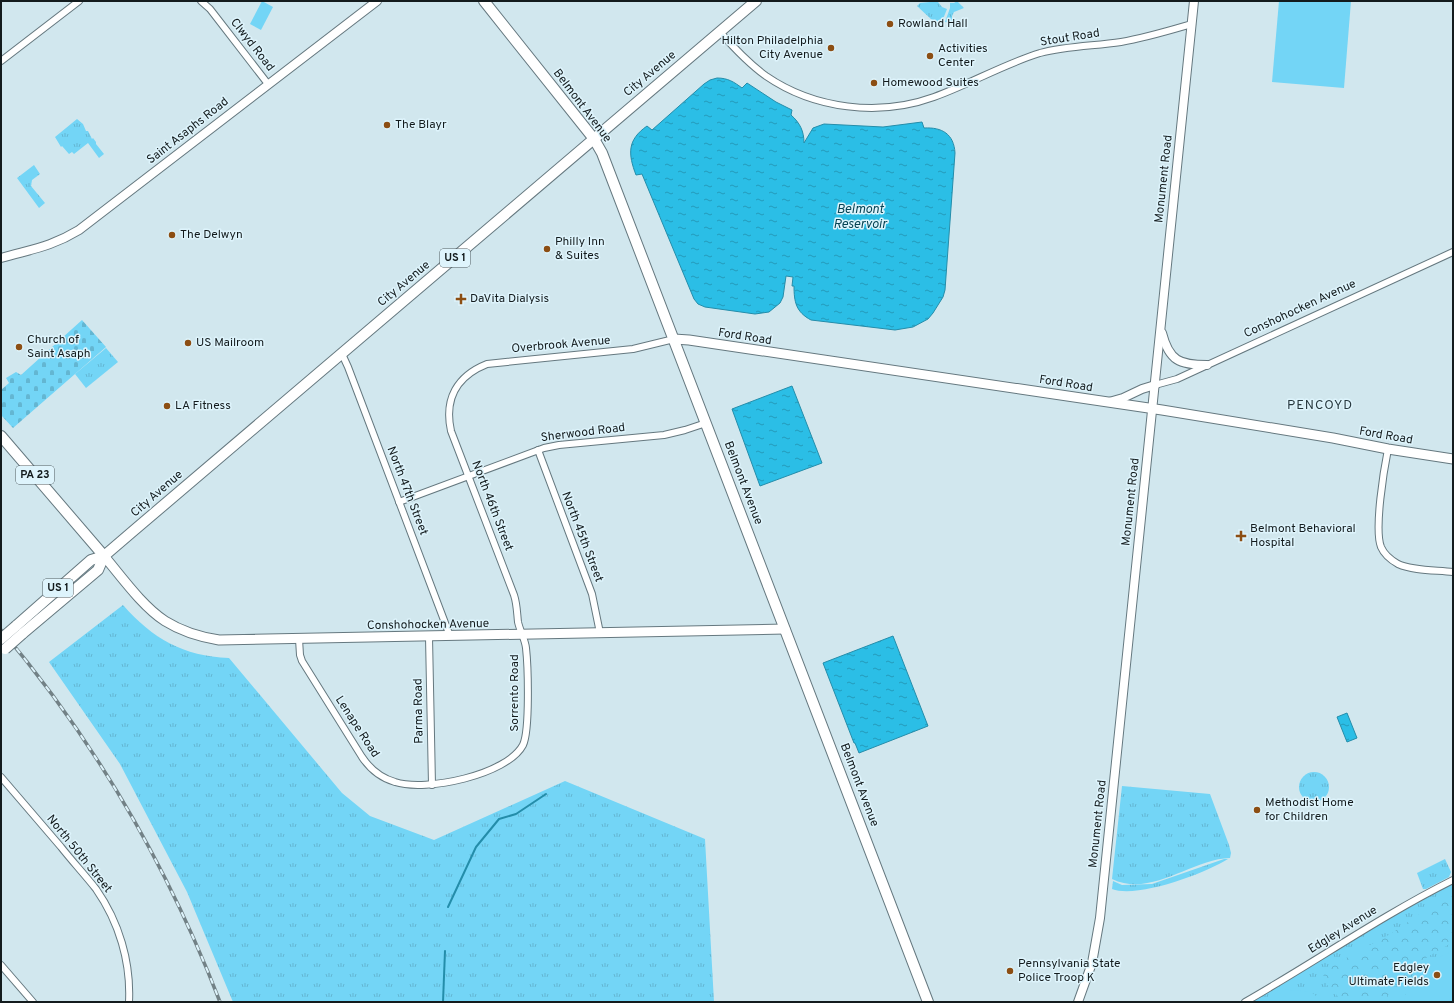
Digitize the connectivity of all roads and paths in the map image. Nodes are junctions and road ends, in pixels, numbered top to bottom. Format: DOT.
graph roads {
  1 [pos="79,1"];
  2 [pos="201,1"];
  3 [pos="377,1"];
  4 [pos="484,1"];
  5 [pos="756,1"];
  6 [pos="1194,1"];
  7 [pos="1192,24"];
  8 [pos="720,32"];
  9 [pos="1,60"];
  10 [pos="268,84"];
  11 [pos="594,139"];
  12 [pos="1453,252"];
  13 [pos="1,258"];
  14 [pos="1161,329"];
  15 [pos="674,340"];
  16 [pos="342,354"];
  17 [pos="1208,365"];
  18 [pos="1155,385"];
  19 [pos="457,386"];
  20 [pos="1104,402"];
  21 [pos="1152,409"];
  22 [pos="706,423"];
  23 [pos="1,436"];
  24 [pos="1388,448"];
  25 [pos="538,450"];
  26 [pos="1453,459"];
  27 [pos="468,476"];
  28 [pos="399,502"];
  29 [pos="104,556"];
  30 [pos="1453,572"];
  31 [pos="785,629"];
  32 [pos="19,630"];
  33 [pos="600,633"];
  34 [pos="522,635"];
  35 [pos="450,636"];
  36 [pos="429,637"];
  37 [pos="1,639"];
  38 [pos="299,639"];
  39 [pos="3,651"];
  40 [pos="1,777"];
  41 [pos="432,785"];
  42 [pos="1453,880"];
  43 [pos="1,965"];
  44 [pos="32,1002"];
  45 [pos="129,1002"];
  46 [pos="928,1002"];
  47 [pos="1078,1002"];
  48 [pos="1245,1002"];
  1 -- 9 [label="street"];
  2 -- 10 [label="street, Clwyd Road"];
  3 -- 10 [label="street, Saint Asaphs Road"];
  4 -- 11 [label="main road, Belmont Avenue"];
  5 -- 8 [label="main road, City Avenue / US 1"];
  6 -- 7 [label="street, Monument Road"];
  7 -- 8 [label="street, Stout Road"];
  7 -- 14 [label="street, Monument Road"];
  8 -- 11 [label="main road, City Avenue / US 1"];
  10 -- 13 [label="street, Saint Asaphs Road"];
  11 -- 15 [label="main road, Belmont Avenue"];
  11 -- 16 [label="main road, City Avenue / US 1"];
  12 -- 17 [label="street, Conshohocken Avenue"];
  14 -- 17 [label="street"];
  14 -- 18 [label="street, Monument Road"];
  15 -- 19 [label="street, Overbrook Avenue"];
  15 -- 20 [label="main road, Ford Road"];
  15 -- 22 [label="main road, Belmont Avenue"];
  16 -- 28 [label="street, North 47th Street"];
  16 -- 29 [label="main road, City Avenue / US 1"];
  17 -- 18 [label="street, Conshohocken Avenue"];
  18 -- 20 [label="street"];
  18 -- 21 [label="street, Monument Road"];
  19 -- 27 [label="street, North 46th Street"];
  20 -- 21 [label="main road, Ford Road"];
  21 -- 24 [label="main road, Ford Road"];
  21 -- 47 [label="street, Monument Road"];
  22 -- 25 [label="street, Sherwood Road"];
  22 -- 31 [label="main road, Belmont Avenue"];
  23 -- 29 [label="main road, PA 23"];
  24 -- 26 [label="main road, Ford Road"];
  24 -- 30 [label="street"];
  25 -- 27 [label="street, Sherwood Road"];
  25 -- 33 [label="street, North 45th Street"];
  27 -- 28 [label="street, Sherwood Road"];
  27 -- 34 [label="street, North 46th Street"];
  28 -- 35 [label="street, North 47th Street"];
  29 -- 32 [label="main road, City Avenue / US 1"];
  29 -- 38 [label="main road, Conshohocken Avenue"];
  31 -- 33 [label="main road, Conshohocken Avenue"];
  31 -- 46 [label="main road, Belmont Avenue"];
  32 -- 37 [label="main road, City Avenue / US 1, bridge"];
  32 -- 39 [label="main road, City Avenue / US 1, bridge"];
  33 -- 34 [label="main road, Conshohocken Avenue"];
  34 -- 35 [label="main road, Conshohocken Avenue"];
  34 -- 41 [label="street, Sorrento Road"];
  35 -- 36 [label="main road, Conshohocken Avenue"];
  36 -- 38 [label="main road, Conshohocken Avenue"];
  36 -- 41 [label="street, Parma Road"];
  38 -- 41 [label="street, Lenape Road"];
  40 -- 45 [label="street, North 50th Street"];
  42 -- 48 [label="street, Edgley Avenue"];
  43 -- 44 [label="street"];
}
